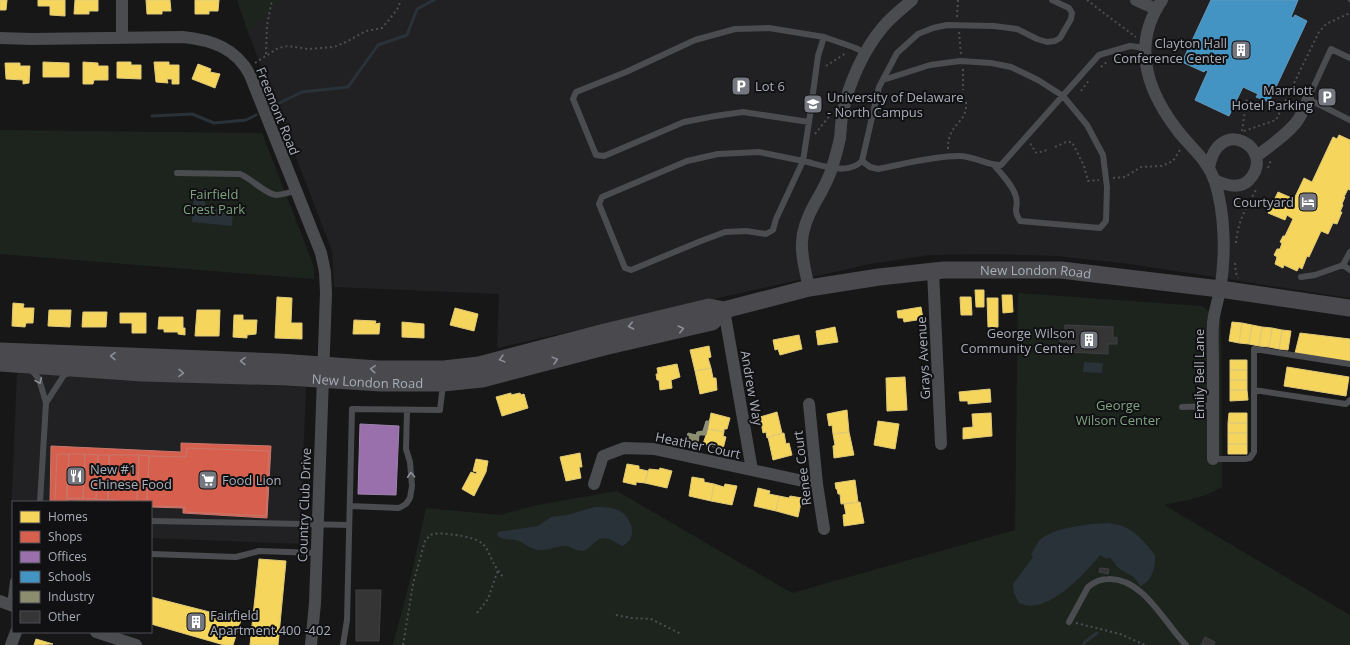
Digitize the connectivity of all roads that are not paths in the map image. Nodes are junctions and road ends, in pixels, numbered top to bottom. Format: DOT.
graph roads {
  1 [pos="122,0"];
  2 [pos="1052,0"];
  3 [pos="1136,0"];
  4 [pos="909,1"];
  5 [pos="1159,5"];
  6 [pos="824,37"];
  7 [pos="0,38"];
  8 [pos="122,38"];
  9 [pos="1143,48"];
  10 [pos="866,53"];
  11 [pos="1350,58"];
  12 [pos="883,80"];
  13 [pos="1063,96"];
  14 [pos="1308,99"];
  15 [pos="1350,120"];
  16 [pos="809,122"];
  17 [pos="1257,156"];
  18 [pos="803,161"];
  19 [pos="862,161"];
  20 [pos="994,165"];
  21 [pos="832,168"];
  22 [pos="1209,168"];
  23 [pos="177,173"];
  24 [pos="1214,180"];
  25 [pos="296,191"];
  26 [pos="1350,252"];
  27 [pos="1344,265"];
  28 [pos="1350,270"];
  29 [pos="933,271"];
  30 [pos="1301,277"];
  31 [pos="809,288"];
  32 [pos="1220,289"];
  33 [pos="1350,308"];
  34 [pos="724,310"];
  35 [pos="0,351"];
  36 [pos="0,363"];
  37 [pos="25,364"];
  38 [pos="1350,364"];
  39 [pos="78,369"];
  40 [pos="323,372"];
  41 [pos="443,382"];
  42 [pos="1254,390"];
  43 [pos="1350,400"];
  44 [pos="46,403"];
  45 [pos="809,404"];
  46 [pos="1213,406"];
  47 [pos="1182,407"];
  48 [pos="407,410"];
  49 [pos="941,444"];
  50 [pos="1213,459"];
  51 [pos="752,470"];
  52 [pos="594,484"];
  53 [pos="817,484"];
  54 [pos="40,501"];
  55 [pos="350,506"];
  56 [pos="152,521"];
  57 [pos="318,525"];
  58 [pos="349,525"];
  59 [pos="824,529"];
  60 [pos="317,553"];
  61 [pos="152,554"];
  62 [pos="12,586"];
  63 [pos="8,604"];
  64 [pos="1069,622"];
  65 [pos="16,633"];
  66 [pos="99,633"];
  67 [pos="11,645"];
  68 [pos="136,645"];
  69 [pos="311,645"];
  70 [pos="343,645"];
  71 [pos="1186,645"];
  1 -- 8 [label="street"];
  2 -- 12 [label="lane"];
  3 -- 5 [label="street"];
  4 -- 10 [label="street"];
  5 -- 9 [label="street"];
  6 -- 10 [label="lane"];
  6 -- 16 [label="lane"];
  6 -- 16 [label="lane"];
  7 -- 8 [label="street, Freemont Road"];
  8 -- 25 [label="street, Freemont Road"];
  9 -- 13 [label="lane"];
  9 -- 22 [label="street"];
  10 -- 21 [label="street"];
  11 -- 14 [label="lane"];
  12 -- 13 [label="lane"];
  12 -- 19 [label="lane"];
  13 -- 20 [label="lane"];
  13 -- 20 [label="lane"];
  14 -- 15 [label="lane"];
  14 -- 17 [label="street"];
  16 -- 18 [label="lane"];
  17 -- 22 [label="street"];
  17 -- 24 [label="street"];
  18 -- 18 [label="lane"];
  18 -- 21 [label="lane"];
  19 -- 20 [label="lane"];
  19 -- 21 [label="lane"];
  21 -- 31 [label="street"];
  22 -- 24 [label="street"];
  23 -- 25 [label="lane"];
  24 -- 32 [label="street, Emily Bell Lane"];
  25 -- 40 [label="street, Freemont Road"];
  26 -- 27 [label="lane"];
  27 -- 28 [label="lane"];
  27 -- 30 [label="lane"];
  29 -- 31 [label="main road, New London Road"];
  29 -- 32 [label="main road, New London Road"];
  29 -- 49 [label="street, Grays Avenue"];
  31 -- 34 [label="main road, New London Road"];
  32 -- 33 [label="main road, New London Road"];
  32 -- 46 [label="street, Emily Bell Lane"];
  34 -- 40 [label="main road, New London Road, one-way"];
  41 -- 34 [label="main road, New London Road, one-way"];
  34 -- 51 [label="street, Andrew Way"];
  40 -- 35 [label="main road, New London Road, one-way"];
  36 -- 37 [label="main road, New London Road"];
  37 -- 39 [label="main road, New London Road"];
  37 -- 44 [label="lane, one-way"];
  38 -- 42 [label="lane"];
  39 -- 40 [label="main road, New London Road, one-way"];
  39 -- 44 [label="lane"];
  40 -- 41 [label="main road, New London Road"];
  40 -- 57 [label="street, Country Club Drive"];
  41 -- 48 [label="lane"];
  42 -- 43 [label="lane"];
  42 -- 50 [label="lane"];
  44 -- 54 [label="lane"];
  45 -- 53 [label="street, Renee Court"];
  46 -- 47 [label="lane"];
  46 -- 50 [label="street, Emily Bell Lane"];
  48 -- 55 [label="lane"];
  55 -- 48 [label="lane, one-way"];
  51 -- 52 [label="street, Heather Court"];
  51 -- 53 [label="street, Heather Court"];
  53 -- 59 [label="street, Renee Court"];
  55 -- 58 [label="lane"];
  56 -- 57 [label="lane"];
  57 -- 58 [label="lane"];
  57 -- 60 [label="street, Country Club Drive"];
  58 -- 70 [label="lane"];
  60 -- 61 [label="lane"];
  60 -- 69 [label="street, Country Club Drive"];
  62 -- 63 [label="lane"];
  64 -- 71 [label="lane"];
  65 -- 67 [label="street"];
  66 -- 68 [label="street"];
}
